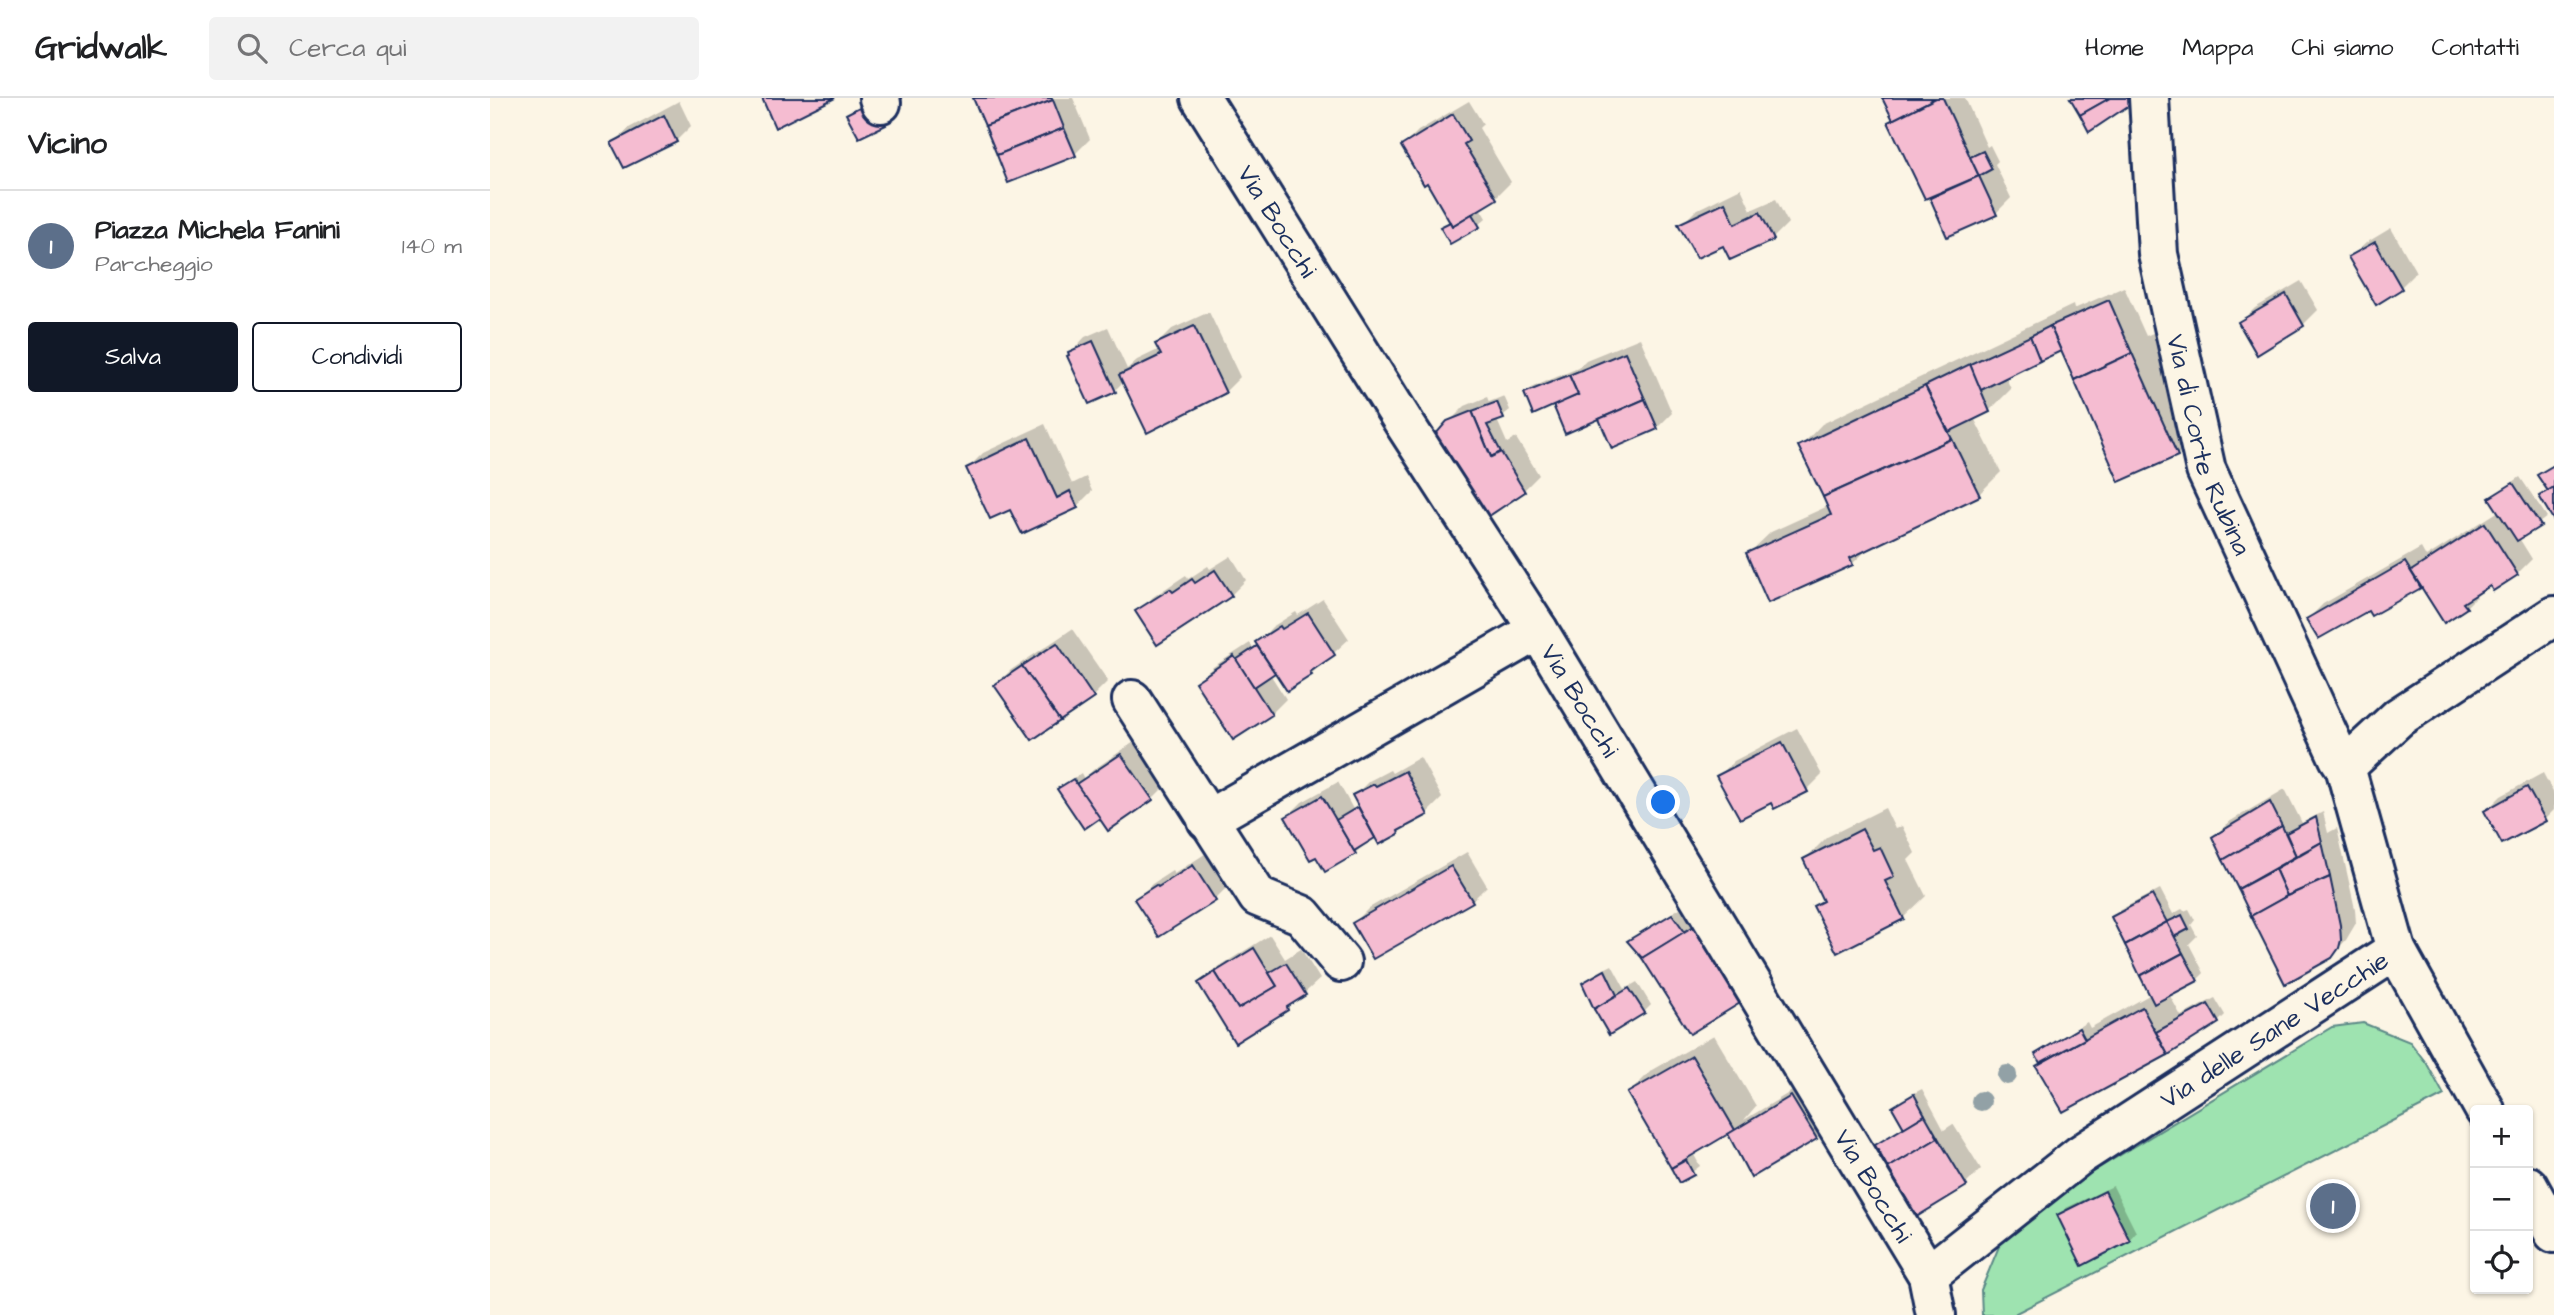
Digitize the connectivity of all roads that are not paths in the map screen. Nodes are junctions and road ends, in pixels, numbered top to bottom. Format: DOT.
graph roads {
  1 [pos="1200,98"];
  2 [pos="2149,98"];
  3 [pos="2554,616"];
  4 [pos="1538,630"];
  5 [pos="1132,700"];
  6 [pos="2346,767"];
  7 [pos="1207,820"];
  8 [pos="2396,950"];
  9 [pos="1341,962"];
  10 [pos="2482,1105"];
  11 [pos="2533,1195"];
  12 [pos="2554,1233"];
  13 [pos="1928,1275"];
  14 [pos="1936,1315"];
  1 -- 4 [label="street, Via Bocchi"];
  2 -- 6 [label="street, Via di Corte Rubina"];
  3 -- 6 [label="street"];
  4 -- 7 [label="street"];
  4 -- 13 [label="street, Via Bocchi"];
  5 -- 7 [label="street"];
  6 -- 8 [label="street, Via delle Sane Vecchie"];
  7 -- 9 [label="street"];
  8 -- 10 [label="street"];
  8 -- 13 [label="street, Via delle Sane Vecchie"];
  11 -- 12 [label="street"];
  13 -- 14 [label="street, Via Bocchi"];
}
